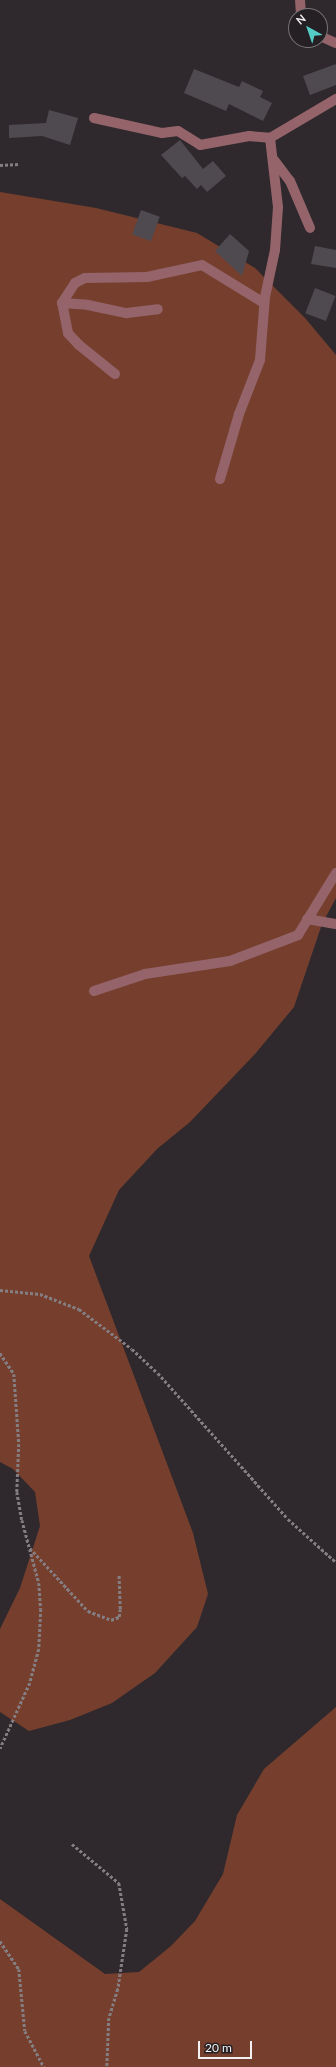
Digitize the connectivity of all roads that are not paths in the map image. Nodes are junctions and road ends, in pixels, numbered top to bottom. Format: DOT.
graph roads {
  1 [pos="336,99"];
  2 [pos="94,118"];
  3 [pos="270,138"];
  4 [pos="274,160"];
  5 [pos="310,228"];
  6 [pos="62,303"];
  7 [pos="264,303"];
  8 [pos="158,309"];
  9 [pos="115,374"];
  10 [pos="220,480"];
  11 [pos="336,873"];
  12 [pos="308,918"];
  13 [pos="336,924"];
  14 [pos="94,991"];
  1 -- 3 [label="street"];
  2 -- 3 [label="street"];
  3 -- 4 [label="street"];
  4 -- 5 [label="street"];
  4 -- 7 [label="street"];
  6 -- 7 [label="street"];
  6 -- 8 [label="street"];
  6 -- 9 [label="street"];
  7 -- 10 [label="street"];
  11 -- 12 [label="street"];
  12 -- 13 [label="street"];
  12 -- 14 [label="street"];
}
